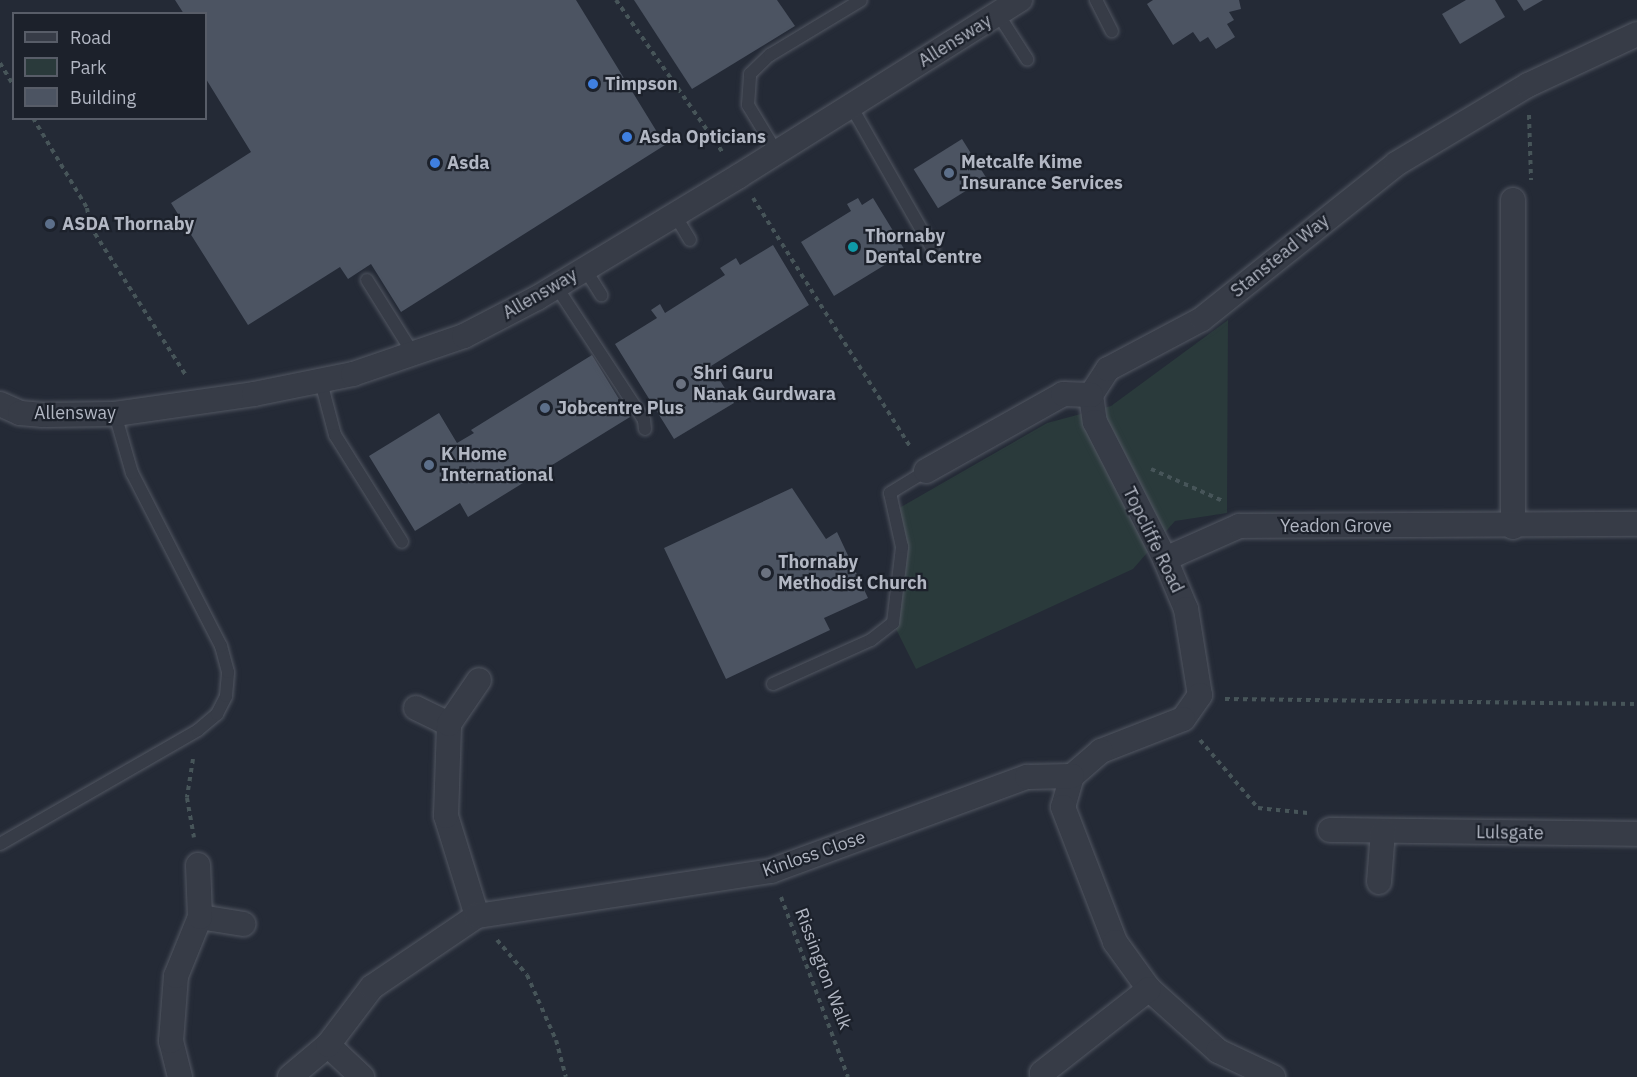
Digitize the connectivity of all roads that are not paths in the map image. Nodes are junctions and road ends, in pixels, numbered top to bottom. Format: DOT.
graph roads {
  1 [pos="861,0"];
  2 [pos="1020,0"];
  3 [pos="1095,0"];
  4 [pos="998,14"];
  5 [pos="1112,31"];
  6 [pos="1637,34"];
  7 [pos="1027,58"];
  8 [pos="851,106"];
  9 [pos="777,153"];
  10 [pos="1513,200"];
  11 [pos="675,215"];
  12 [pos="690,240"];
  13 [pos="933,250"];
  14 [pos="585,268"];
  15 [pos="367,280"];
  16 [pos="556,286"];
  17 [pos="601,295"];
  18 [pos="414,356"];
  19 [pos="321,382"];
  20 [pos="1091,396"];
  21 [pos="0,404"];
  22 [pos="115,414"];
  23 [pos="645,429"];
  24 [pos="926,471"];
  25 [pos="1637,524"];
  26 [pos="1513,527"];
  27 [pos="402,542"];
  28 [pos="1166,559"];
  29 [pos="479,680"];
  30 [pos="773,684"];
  31 [pos="416,708"];
  32 [pos="449,724"];
  33 [pos="1072,776"];
  34 [pos="1330,830"];
  35 [pos="1383,831"];
  36 [pos="1637,834"];
  37 [pos="0,844"];
  38 [pos="198,865"];
  39 [pos="1379,882"];
  40 [pos="477,916"];
  41 [pos="200,917"];
  42 [pos="243,924"];
  43 [pos="1149,989"];
  44 [pos="328,1045"];
  45 [pos="1039,1076"];
  46 [pos="180,1077"];
  47 [pos="290,1077"];
  48 [pos="362,1077"];
  49 [pos="1273,1077"];
  1 -- 9 [label="lane"];
  2 -- 4 [label="street, Allensway"];
  3 -- 5 [label="lane"];
  4 -- 7 [label="lane"];
  4 -- 8 [label="street, Allensway"];
  6 -- 20 [label="street, Stanstead Way"];
  8 -- 9 [label="street, Allensway"];
  8 -- 13 [label="lane"];
  9 -- 11 [label="street, Allensway"];
  10 -- 26 [label="street"];
  11 -- 12 [label="lane"];
  11 -- 14 [label="street, Allensway"];
  14 -- 16 [label="street, Allensway"];
  14 -- 17 [label="lane"];
  15 -- 18 [label="lane"];
  16 -- 18 [label="street, Allensway"];
  16 -- 23 [label="lane"];
  18 -- 19 [label="street, Allensway"];
  19 -- 22 [label="street, Allensway"];
  19 -- 27 [label="lane"];
  20 -- 24 [label="street"];
  20 -- 28 [label="street, Topcliffe Road"];
  21 -- 22 [label="street, Allensway"];
  22 -- 37 [label="lane"];
  24 -- 30 [label="lane"];
  25 -- 26 [label="street, Yeadon Grove"];
  26 -- 28 [label="street, Yeadon Grove"];
  28 -- 33 [label="street, Topcliffe Road"];
  29 -- 32 [label="street"];
  31 -- 32 [label="street"];
  32 -- 40 [label="street"];
  33 -- 40 [label="street, Kinloss Close"];
  33 -- 43 [label="street"];
  34 -- 35 [label="street, Lulsgate"];
  35 -- 36 [label="street, Lulsgate"];
  35 -- 39 [label="street"];
  38 -- 41 [label="street"];
  40 -- 44 [label="street, Kinloss Close"];
  41 -- 42 [label="street"];
  41 -- 46 [label="street"];
  43 -- 45 [label="street"];
  43 -- 49 [label="street"];
  44 -- 47 [label="street, Kinloss Close"];
  44 -- 48 [label="street"];
}
